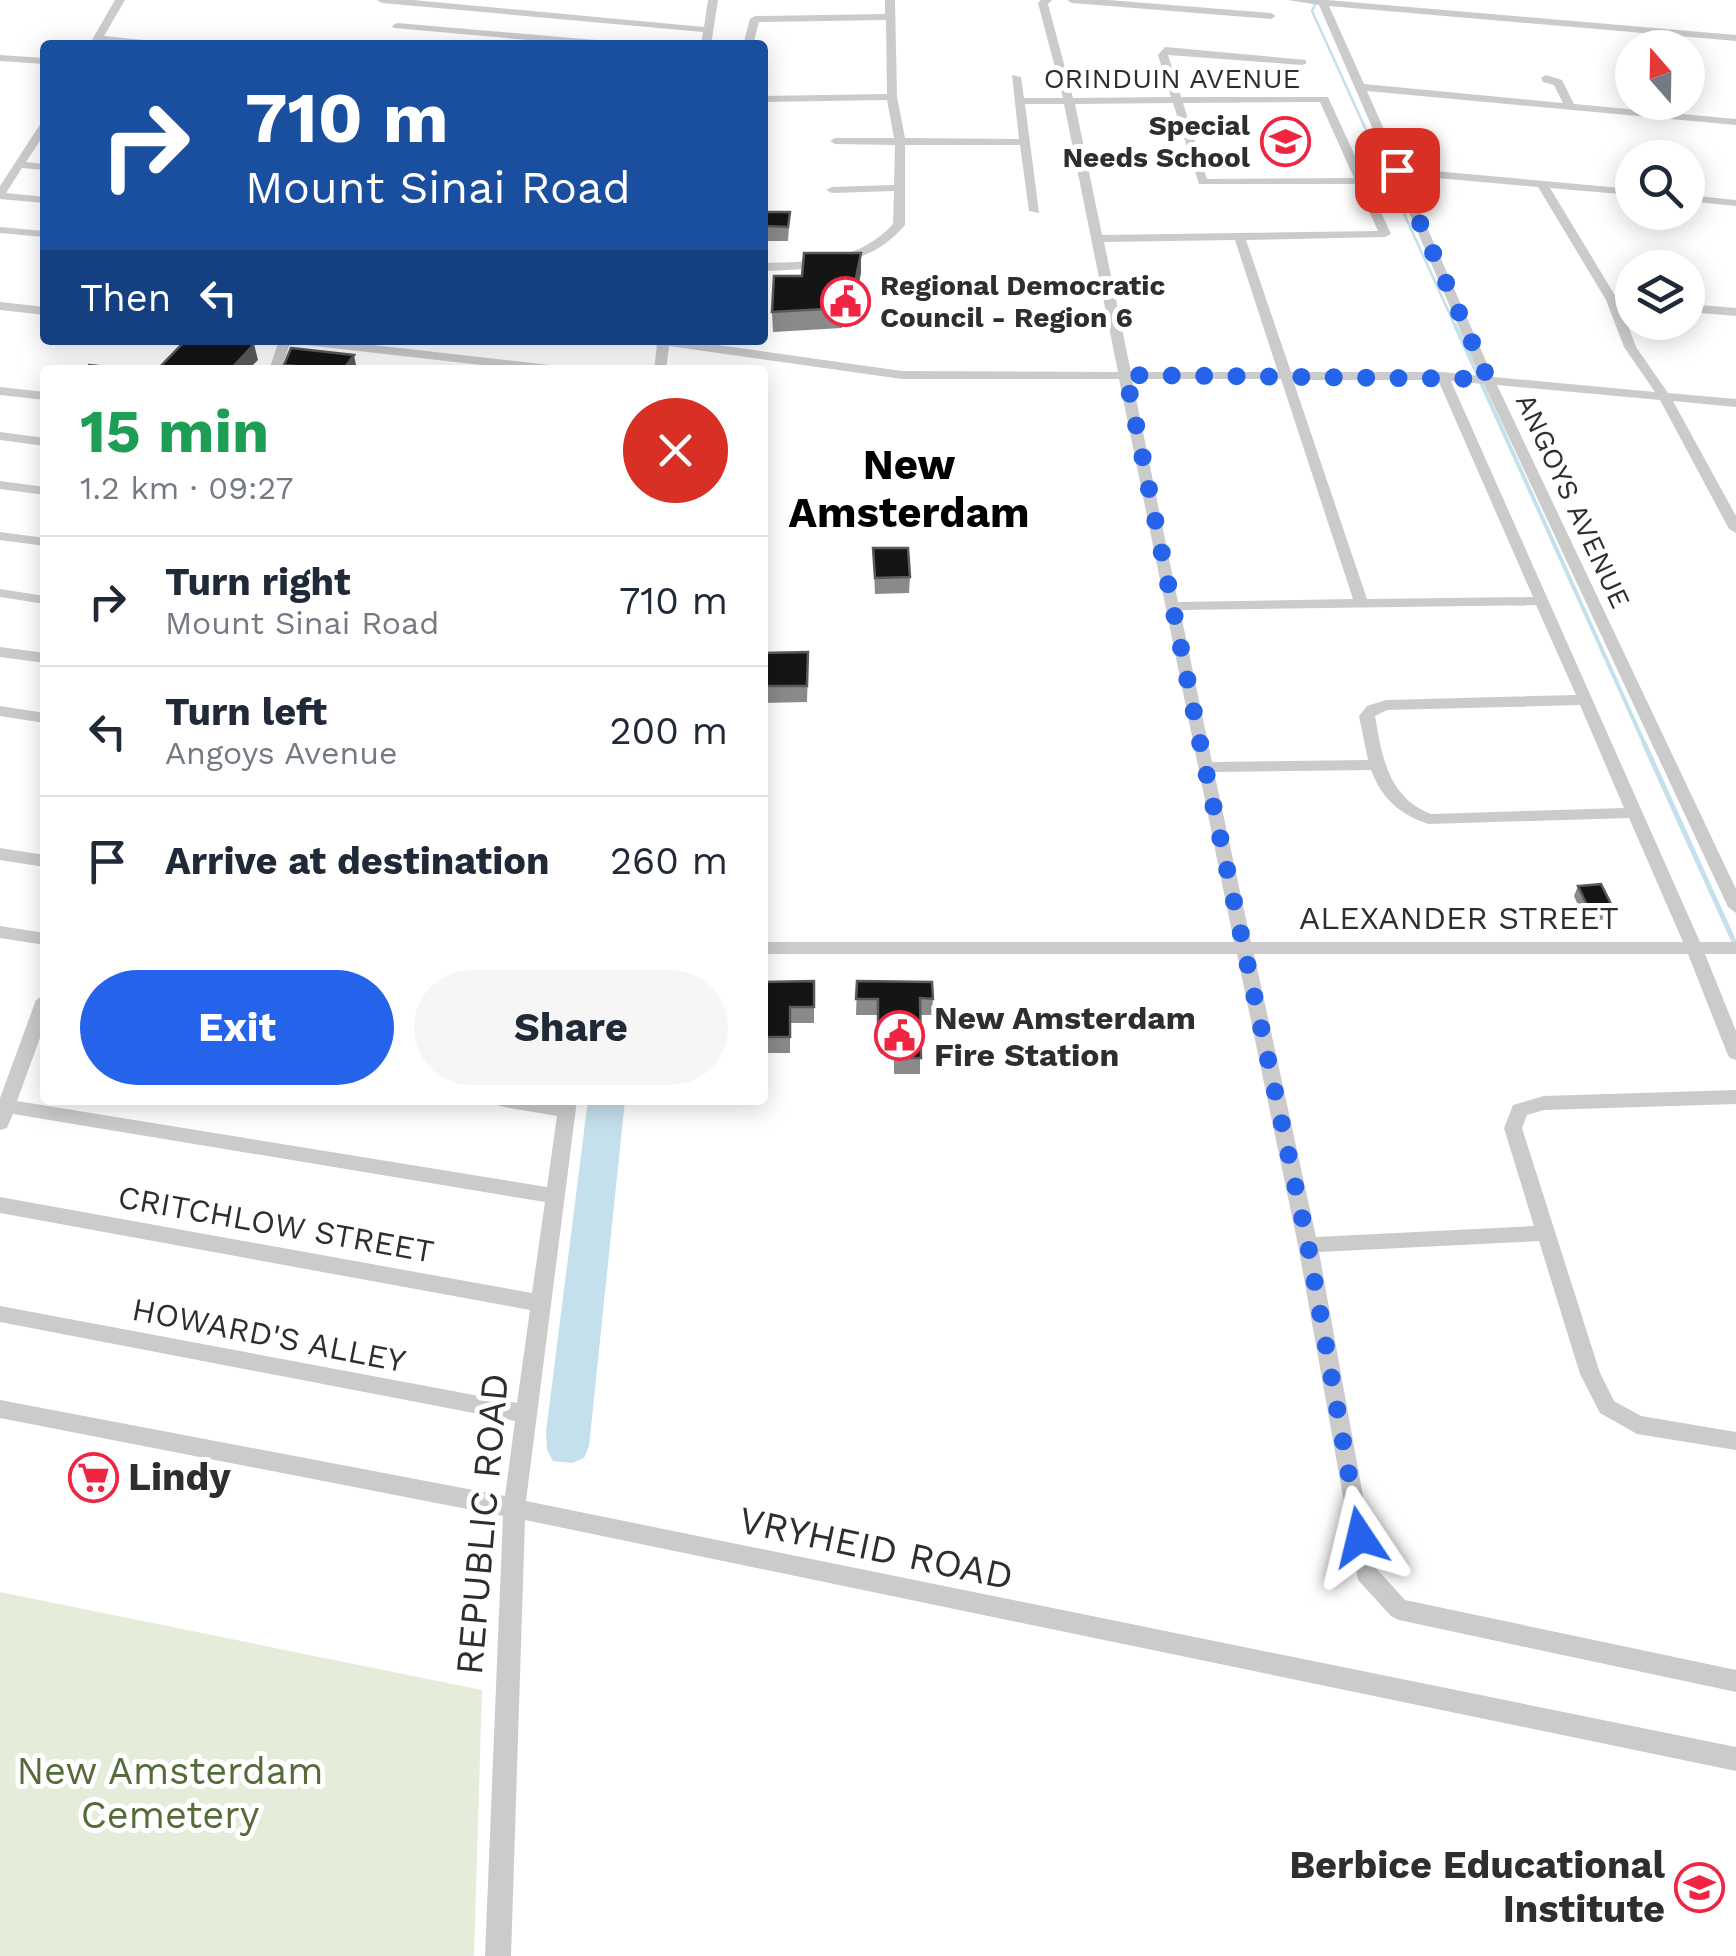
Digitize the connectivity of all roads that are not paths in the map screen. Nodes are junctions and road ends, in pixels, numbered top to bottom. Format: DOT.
graph roads {
  1 [pos="120,0"];
  2 [pos="382,0"];
  3 [pos="713,0"];
  4 [pos="890,0"];
  5 [pos="1047,0"];
  6 [pos="1072,0"];
  7 [pos="1293,0"];
  8 [pos="1303,0"];
  9 [pos="403,1"];
  10 [pos="1323,3"];
  11 [pos="1271,16"];
  12 [pos="890,17"];
  13 [pos="397,26"];
  14 [pos="708,30"];
  15 [pos="1736,38"];
  16 [pos="97,40"];
  17 [pos="393,40"];
  18 [pos="561,40"];
  19 [pos="707,40"];
  20 [pos="749,40"];
  21 [pos="0,58"];
  22 [pos="40,61"];
  23 [pos="1302,62"];
  24 [pos="1016,77"];
  25 [pos="1546,78"];
  26 [pos="1359,87"];
  27 [pos="892,97"];
  28 [pos="768,99"];
  29 [pos="1177,100"];
  30 [pos="1020,101"];
  31 [pos="1070,101"];
  32 [pos="1570,106"];
  33 [pos="1736,122"];
  34 [pos="40,133"];
  35 [pos="834,141"];
  36 [pos="900,142"];
  37 [pos="1025,142"];
  38 [pos="21,165"];
  39 [pos="40,167"];
  40 [pos="1397,170"];
  41 [pos="1360,181"];
  42 [pos="4,182"];
  43 [pos="1542,183"];
  44 [pos="897,188"];
  45 [pos="832,190"];
  46 [pos="1615,190"];
  47 [pos="0,195"];
  48 [pos="40,199"];
  49 [pos="1705,200"];
  50 [pos="1736,203"];
  51 [pos="1035,211"];
  52 [pos="0,230"];
  53 [pos="40,234"];
  54 [pos="1240,238"];
  55 [pos="1097,240"];
  56 [pos="768,267"];
  57 [pos="1612,300"];
  58 [pos="1615,300"];
  59 [pos="0,306"];
  60 [pos="1705,309"];
  61 [pos="40,310"];
  62 [pos="1736,312"];
  63 [pos="342,345"];
  64 [pos="695,345"];
  65 [pos="516,365"];
  66 [pos="1126,375"];
  67 [pos="1287,376"];
  68 [pos="1444,376"];
  69 [pos="1484,379"];
  70 [pos="0,390"];
  71 [pos="40,395"];
  72 [pos="1664,396"];
  73 [pos="1736,403"];
  74 [pos="0,436"];
  75 [pos="40,441"];
  76 [pos="0,485"];
  77 [pos="40,490"];
  78 [pos="1734,522"];
  79 [pos="0,536"];
  80 [pos="40,541"];
  81 [pos="0,592"];
  82 [pos="40,599"];
  83 [pos="1539,601"];
  84 [pos="1361,604"];
  85 [pos="1172,606"];
  86 [pos="0,652"];
  87 [pos="40,657"];
  88 [pos="1582,700"];
  89 [pos="0,710"];
  90 [pos="40,717"];
  91 [pos="1376,765"];
  92 [pos="1205,767"];
  93 [pos="1632,813"];
  94 [pos="0,854"];
  95 [pos="40,860"];
  96 [pos="1732,886"];
  97 [pos="1736,907"];
  98 [pos="0,932"];
  99 [pos="40,938"];
  100 [pos="768,948"];
  101 [pos="1245,948"];
  102 [pos="1694,948"];
  103 [pos="1728,948"];
  104 [pos="40,1024"];
  105 [pos="1736,1054"];
  106 [pos="1736,1097"];
  107 [pos="567,1105"];
  108 [pos="2,1111"];
  109 [pos="554,1196"];
  110 [pos="0,1205"];
  111 [pos="1543,1233"];
  112 [pos="1308,1245"];
  113 [pos="540,1303"];
  114 [pos="0,1314"];
  115 [pos="0,1410"];
  116 [pos="526,1414"];
  117 [pos="1736,1440"];
  118 [pos="514,1508"];
  119 [pos="1736,1681"];
  120 [pos="1736,1759"];
  121 [pos="498,1956"];
  1 -- 16 [label="street"];
  2 -- 9 [label="street"];
  3 -- 14 [label="street"];
  4 -- 12 [label="street"];
  5 -- 31 [label="street"];
  6 -- 11 [label="street"];
  7 -- 8 [label="street"];
  8 -- 10 [label="street"];
  9 -- 13 [label="street"];
  9 -- 14 [label="street"];
  10 -- 15 [label="street"];
  10 -- 26 [label="street, ANGOYS AVENUE"];
  12 -- 20 [label="street"];
  12 -- 27 [label="street"];
  13 -- 17 [label="street"];
  13 -- 18 [label="street"];
  14 -- 19 [label="street"];
  21 -- 22 [label="street"];
  23 -- 29 [label="street"];
  24 -- 30 [label="street"];
  25 -- 32 [label="street"];
  26 -- 32 [label="street"];
  26 -- 40 [label="street, ANGOYS AVENUE"];
  27 -- 28 [label="street"];
  27 -- 36 [label="street"];
  29 -- 31 [label="street, ORINDUIN AVENUE"];
  29 -- 41 [label="street, ORINDUIN AVENUE"];
  29 -- 41 [label="street"];
  30 -- 31 [label="street, ORINDUIN AVENUE"];
  30 -- 37 [label="street"];
  31 -- 55 [label="street"];
  32 -- 33 [label="street"];
  34 -- 38 [label="street"];
  35 -- 36 [label="street"];
  36 -- 37 [label="street"];
  36 -- 44 [label="street"];
  37 -- 51 [label="street"];
  38 -- 39 [label="street"];
  38 -- 42 [label="street"];
  40 -- 43 [label="street"];
  40 -- 69 [label="street, ANGOYS AVENUE"];
  41 -- 54 [label="street"];
  42 -- 47 [label="street"];
  43 -- 46 [label="street"];
  43 -- 57 [label="street"];
  44 -- 45 [label="street"];
  44 -- 56 [label="street"];
  47 -- 48 [label="street"];
  49 -- 50 [label="street"];
  52 -- 53 [label="street"];
  54 -- 55 [label="street"];
  54 -- 67 [label="street"];
  55 -- 66 [label="street"];
  57 -- 58 [label="street"];
  57 -- 72 [label="street"];
  59 -- 61 [label="street"];
  60 -- 62 [label="street"];
  63 -- 65 [label="street"];
  64 -- 66 [label="street"];
  66 -- 67 [label="street"];
  66 -- 85 [label="street"];
  67 -- 68 [label="street"];
  67 -- 84 [label="street"];
  68 -- 69 [label="street"];
  68 -- 83 [label="street"];
  69 -- 72 [label="street"];
  69 -- 96 [label="street, ANGOYS AVENUE"];
  70 -- 71 [label="street"];
  72 -- 73 [label="street"];
  72 -- 78 [label="street"];
  74 -- 75 [label="street"];
  76 -- 77 [label="street"];
  79 -- 80 [label="street"];
  81 -- 82 [label="street"];
  83 -- 84 [label="street"];
  83 -- 88 [label="street"];
  84 -- 85 [label="street"];
  85 -- 92 [label="street"];
  86 -- 87 [label="street"];
  88 -- 91 [label="street"];
  88 -- 93 [label="street"];
  89 -- 90 [label="street"];
  91 -- 92 [label="street"];
  91 -- 93 [label="street"];
  92 -- 101 [label="street"];
  93 -- 102 [label="street"];
  94 -- 95 [label="street"];
  96 -- 97 [label="street, ANGOYS AVENUE"];
  98 -- 99 [label="street"];
  100 -- 101 [label="street, ALEXANDER STREET"];
  101 -- 102 [label="street, ALEXANDER STREET"];
  101 -- 112 [label="street"];
  102 -- 103 [label="street, ALEXANDER STREET"];
  102 -- 105 [label="street"];
  104 -- 108 [label="street"];
  106 -- 111 [label="street"];
  107 -- 109 [label="street, REPUBLIC ROAD"];
  108 -- 109 [label="street"];
  109 -- 113 [label="street, REPUBLIC ROAD"];
  110 -- 113 [label="street, CRITCHLOW STREET"];
  111 -- 112 [label="street"];
  111 -- 117 [label="street"];
  112 -- 119 [label="street"];
  113 -- 116 [label="street, REPUBLIC ROAD"];
  114 -- 116 [label="street, HOWARD'S ALLEY"];
  115 -- 118 [label="street, VRYHEID ROAD"];
  116 -- 118 [label="street, REPUBLIC ROAD"];
  118 -- 120 [label="street, VRYHEID ROAD"];
  118 -- 121 [label="street, REPUBLIC ROAD"];
}
